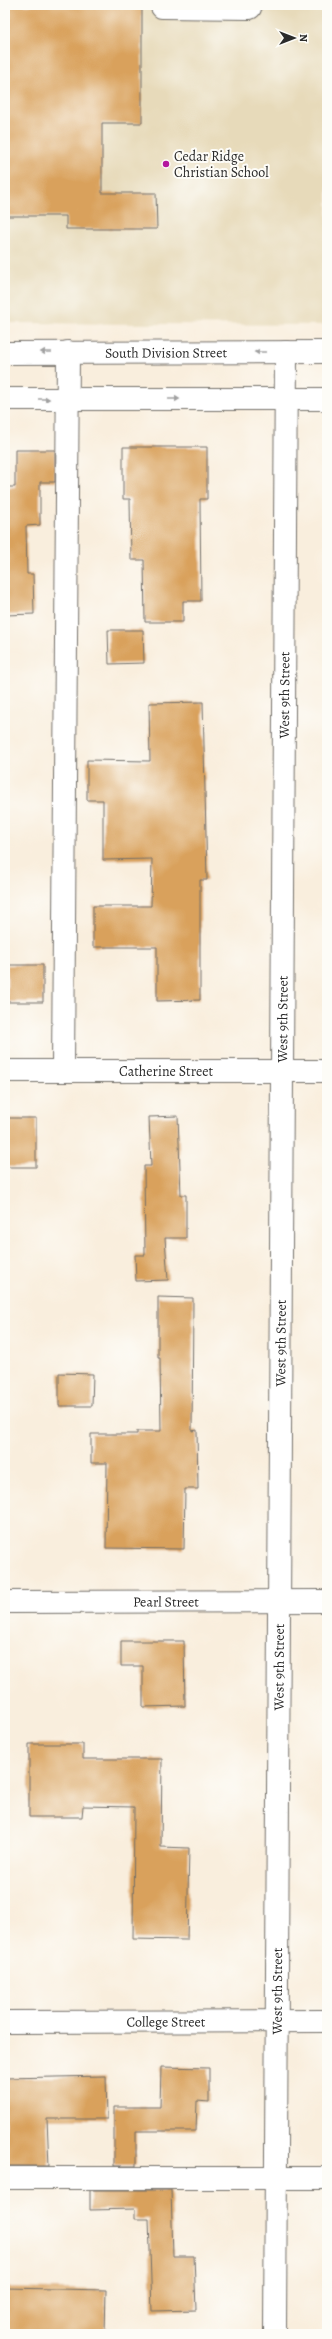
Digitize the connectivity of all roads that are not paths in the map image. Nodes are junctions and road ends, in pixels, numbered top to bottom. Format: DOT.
graph roads {
  1 [pos="162,5"];
  2 [pos="250,8"];
  3 [pos="68,352"];
  4 [pos="286,352"];
  5 [pos="327,352"];
  6 [pos="5,353"];
  7 [pos="5,399"];
  8 [pos="68,399"];
  9 [pos="286,399"];
  10 [pos="327,399"];
  11 [pos="5,1071"];
  12 [pos="63,1071"];
  13 [pos="282,1071"];
  14 [pos="327,1071"];
  15 [pos="279,1601"];
  16 [pos="327,1601"];
  17 [pos="5,1602"];
  18 [pos="277,2021"];
  19 [pos="327,2021"];
  20 [pos="5,2022"];
  21 [pos="5,2178"];
  22 [pos="277,2178"];
  23 [pos="327,2178"];
  24 [pos="275,2334"];
  1 -- 2 [label="street"];
  4 -- 3 [label="street, South Division Street, one-way"];
  3 -- 6 [label="street, South Division Street, one-way"];
  3 -- 8 [label="street"];
  4 -- 5 [label="street, South Division Street"];
  4 -- 9 [label="street, West 9th Street"];
  7 -- 8 [label="street, one-way"];
  8 -- 9 [label="street, one-way"];
  8 -- 12 [label="street"];
  9 -- 10 [label="street"];
  9 -- 13 [label="street, West 9th Street"];
  11 -- 12 [label="street, Catherine Street"];
  12 -- 13 [label="street, Catherine Street"];
  13 -- 14 [label="street, Catherine Street"];
  13 -- 15 [label="street, West 9th Street"];
  15 -- 16 [label="street, Pearl Street"];
  15 -- 17 [label="street, Pearl Street"];
  15 -- 18 [label="street, West 9th Street"];
  18 -- 19 [label="street, College Street"];
  18 -- 20 [label="street, College Street"];
  18 -- 22 [label="street, West 9th Street"];
  21 -- 22 [label="street"];
  22 -- 23 [label="street"];
  22 -- 24 [label="street, West 9th Street"];
}
